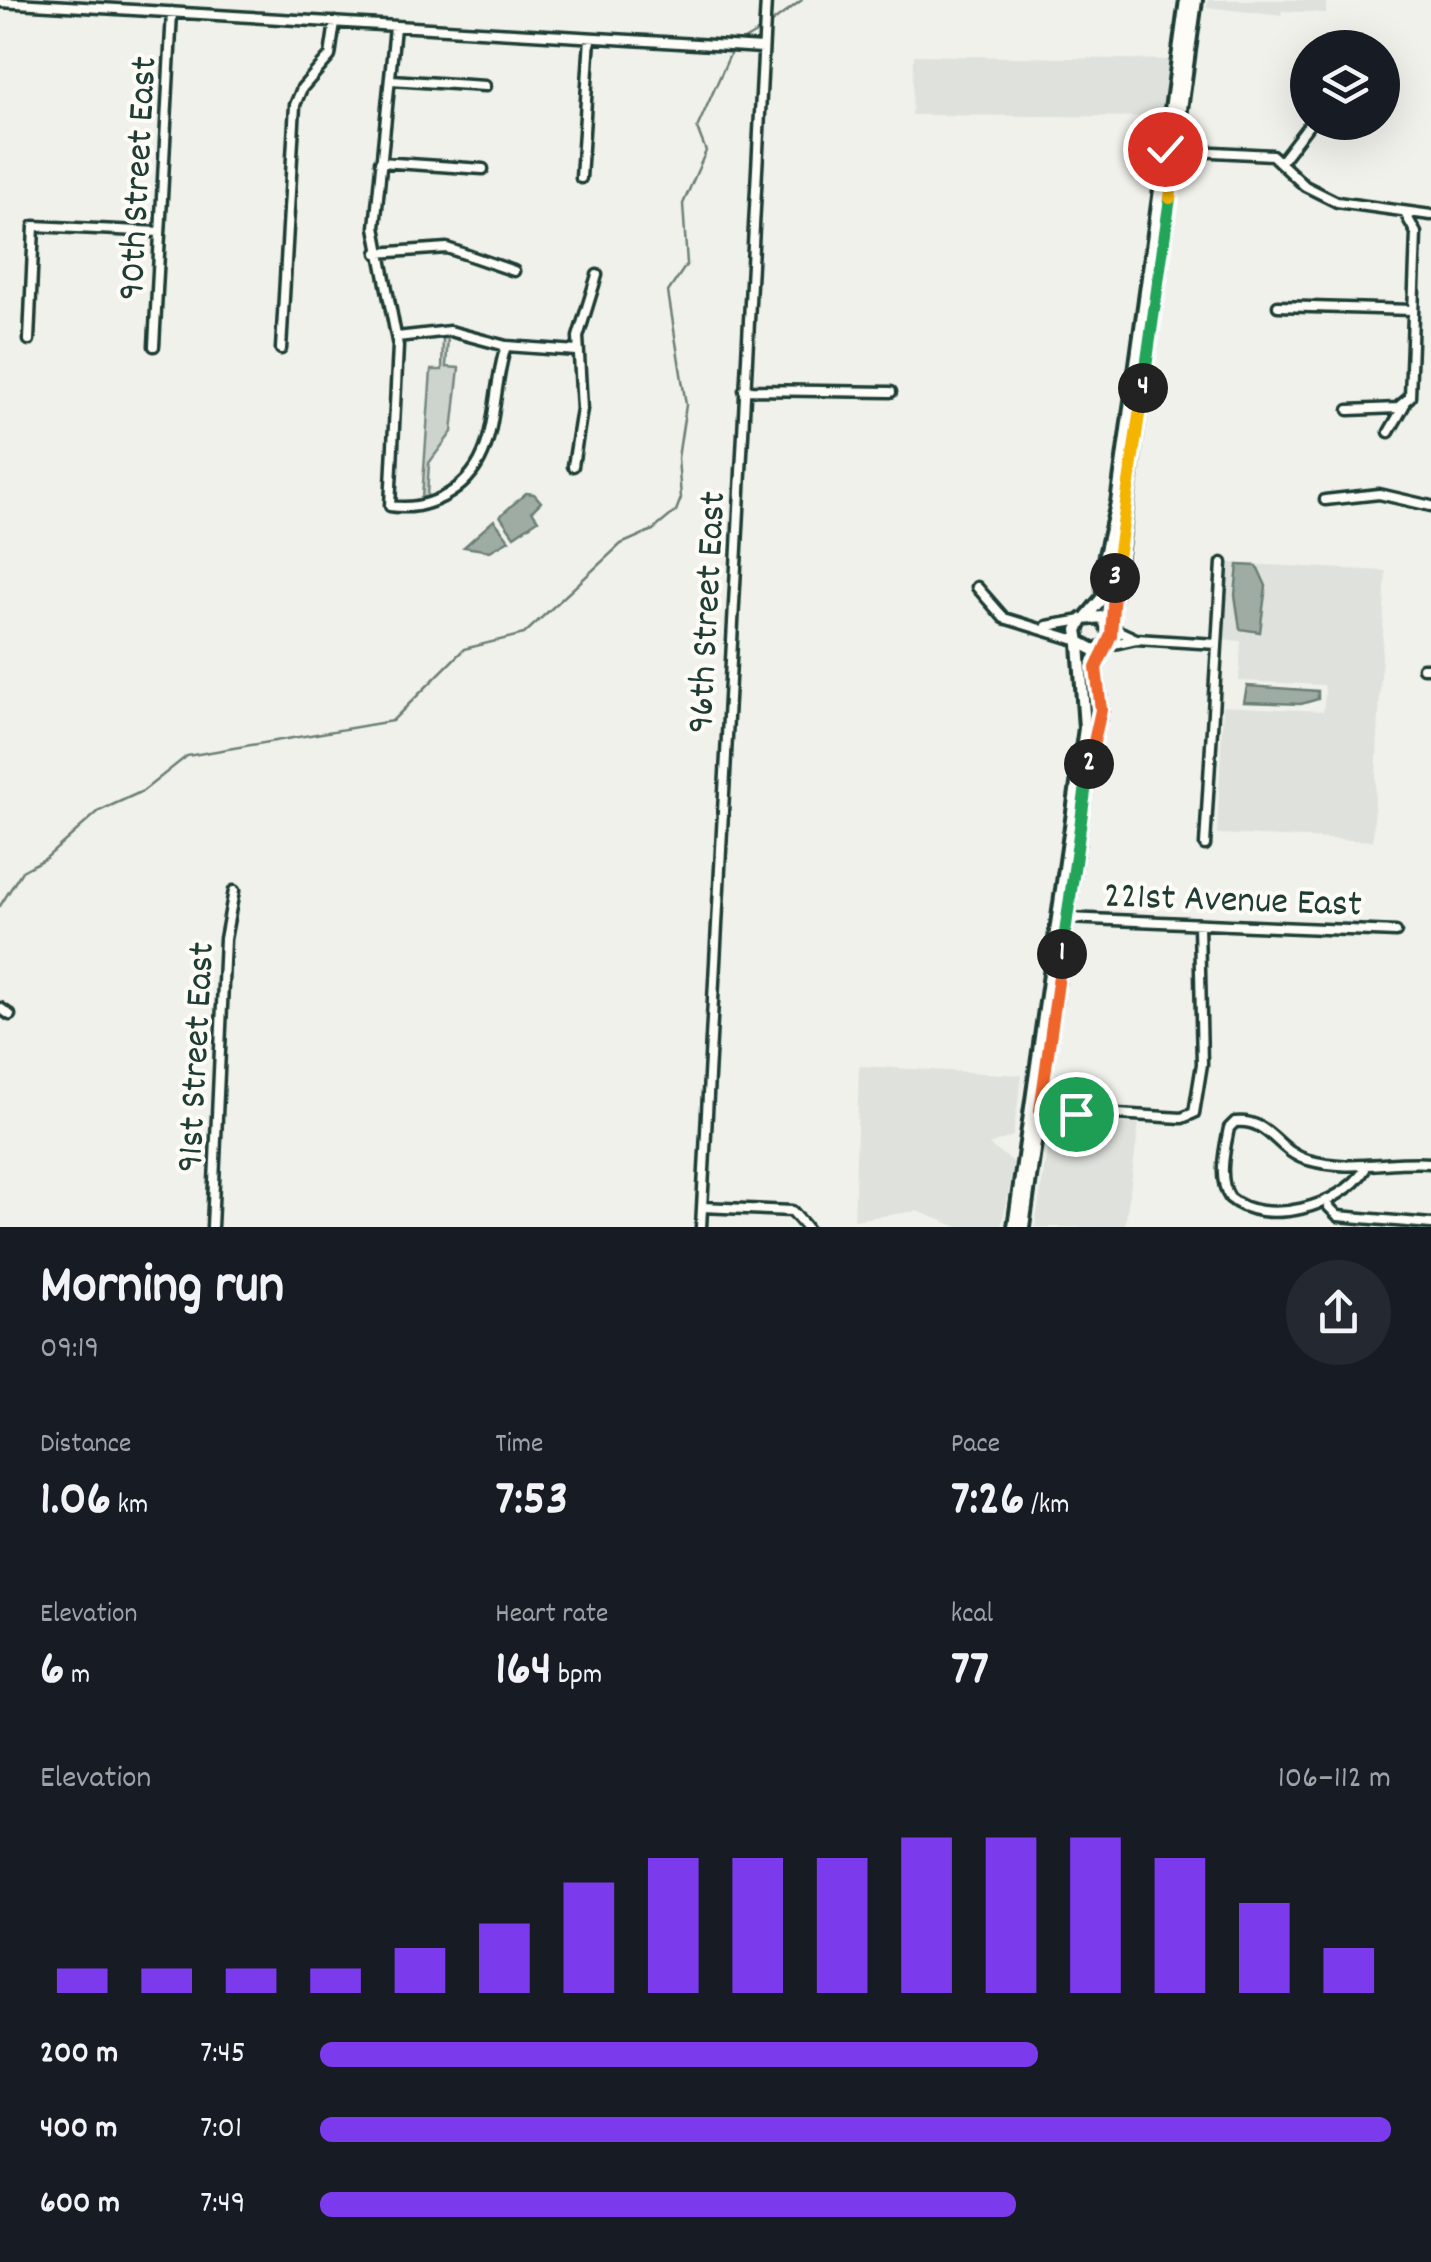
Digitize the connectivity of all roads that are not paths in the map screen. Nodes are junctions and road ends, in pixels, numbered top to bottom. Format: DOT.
graph roads {
  1 [pos="766,0"];
  2 [pos="1186,0"];
  3 [pos="1196,0"];
  4 [pos="0,2"];
  5 [pos="172,12"];
  6 [pos="335,22"];
  7 [pos="395,27"];
  8 [pos="590,38"];
  9 [pos="763,48"];
  10 [pos="391,80"];
  11 [pos="485,86"];
  12 [pos="1298,140"];
  13 [pos="1171,150"];
  14 [pos="1282,160"];
  15 [pos="380,162"];
  16 [pos="483,169"];
  17 [pos="581,178"];
  18 [pos="1404,213"];
  19 [pos="1431,215"];
  20 [pos="160,232"];
  21 [pos="377,253"];
  22 [pos="514,271"];
  23 [pos="597,275"];
  24 [pos="1278,306"];
  25 [pos="1412,310"];
  26 [pos="397,337"];
  27 [pos="29,340"];
  28 [pos="154,346"];
  29 [pos="506,346"];
  30 [pos="281,350"];
  31 [pos="577,351"];
  32 [pos="744,390"];
  33 [pos="891,392"];
  34 [pos="1405,406"];
  35 [pos="1349,410"];
  36 [pos="1389,432"];
  37 [pos="573,466"];
  38 [pos="1325,500"];
  39 [pos="1431,506"];
  40 [pos="1222,563"];
  41 [pos="977,587"];
  42 [pos="1084,618"];
  43 [pos="1032,626"];
  44 [pos="1110,627"];
  45 [pos="1136,638"];
  46 [pos="1079,641"];
  47 [pos="1217,644"];
  48 [pos="1105,646"];
  49 [pos="1205,846"];
  50 [pos="234,891"];
  51 [pos="1067,918"];
  52 [pos="1200,924"];
  53 [pos="1396,932"];
  54 [pos="0,1008"];
  55 [pos="10,1015"];
  56 [pos="1035,1109"];
  57 [pos="1431,1162"];
  58 [pos="1365,1170"];
  59 [pos="702,1207"];
  60 [pos="1329,1207"];
  61 [pos="1273,1223"];
  62 [pos="1431,1224"];
  63 [pos="212,1227"];
  64 [pos="702,1227"];
  65 [pos="806,1227"];
  66 [pos="1014,1227"];
  67 [pos="1024,1227"];
  1 -- 9 [label="street, 96th Street East"];
  2 -- 13 [label="main road"];
  3 -- 13 [label="main road"];
  4 -- 5 [label="street"];
  5 -- 6 [label="street"];
  5 -- 20 [label="street, 90th Street East"];
  6 -- 7 [label="street"];
  6 -- 30 [label="street"];
  7 -- 8 [label="street"];
  7 -- 10 [label="street"];
  8 -- 9 [label="street"];
  8 -- 17 [label="street"];
  9 -- 32 [label="street, 96th Street East"];
  10 -- 11 [label="street"];
  10 -- 15 [label="street"];
  12 -- 14 [label="street"];
  13 -- 14 [label="street"];
  13 -- 42 [label="main road"];
  13 -- 44 [label="main road"];
  14 -- 18 [label="street"];
  15 -- 16 [label="street"];
  15 -- 21 [label="street"];
  18 -- 19 [label="street"];
  18 -- 25 [label="street"];
  20 -- 27 [label="street"];
  20 -- 28 [label="street, 90th Street East"];
  21 -- 22 [label="street"];
  21 -- 26 [label="street"];
  23 -- 31 [label="street"];
  24 -- 25 [label="street"];
  25 -- 34 [label="street"];
  26 -- 29 [label="street"];
  26 -- 29 [label="street"];
  29 -- 31 [label="street"];
  31 -- 37 [label="street"];
  32 -- 33 [label="street"];
  32 -- 59 [label="street, 96th Street East"];
  34 -- 35 [label="street"];
  34 -- 36 [label="street"];
  38 -- 39 [label="street"];
  40 -- 47 [label="street"];
  41 -- 43 [label="street"];
  42 -- 43 [label="street"];
  42 -- 44 [label="main road"];
  42 -- 46 [label="main road"];
  43 -- 46 [label="street"];
  44 -- 45 [label="street"];
  44 -- 48 [label="main road"];
  45 -- 47 [label="street"];
  45 -- 48 [label="street"];
  46 -- 48 [label="main road"];
  46 -- 56 [label="main road"];
  47 -- 49 [label="street"];
  48 -- 51 [label="main road"];
  50 -- 63 [label="street, 91st Street East"];
  51 -- 52 [label="street, 221st Avenue East"];
  51 -- 56 [label="main road"];
  52 -- 53 [label="street, 221st Avenue East"];
  52 -- 56 [label="street"];
  54 -- 55 [label="street"];
  56 -- 66 [label="main road"];
  56 -- 67 [label="main road"];
  57 -- 58 [label="street"];
  58 -- 60 [label="street"];
  58 -- 61 [label="street"];
  59 -- 64 [label="street, 96th Street East"];
  59 -- 65 [label="street"];
  60 -- 61 [label="street"];
  60 -- 62 [label="street"];
}
